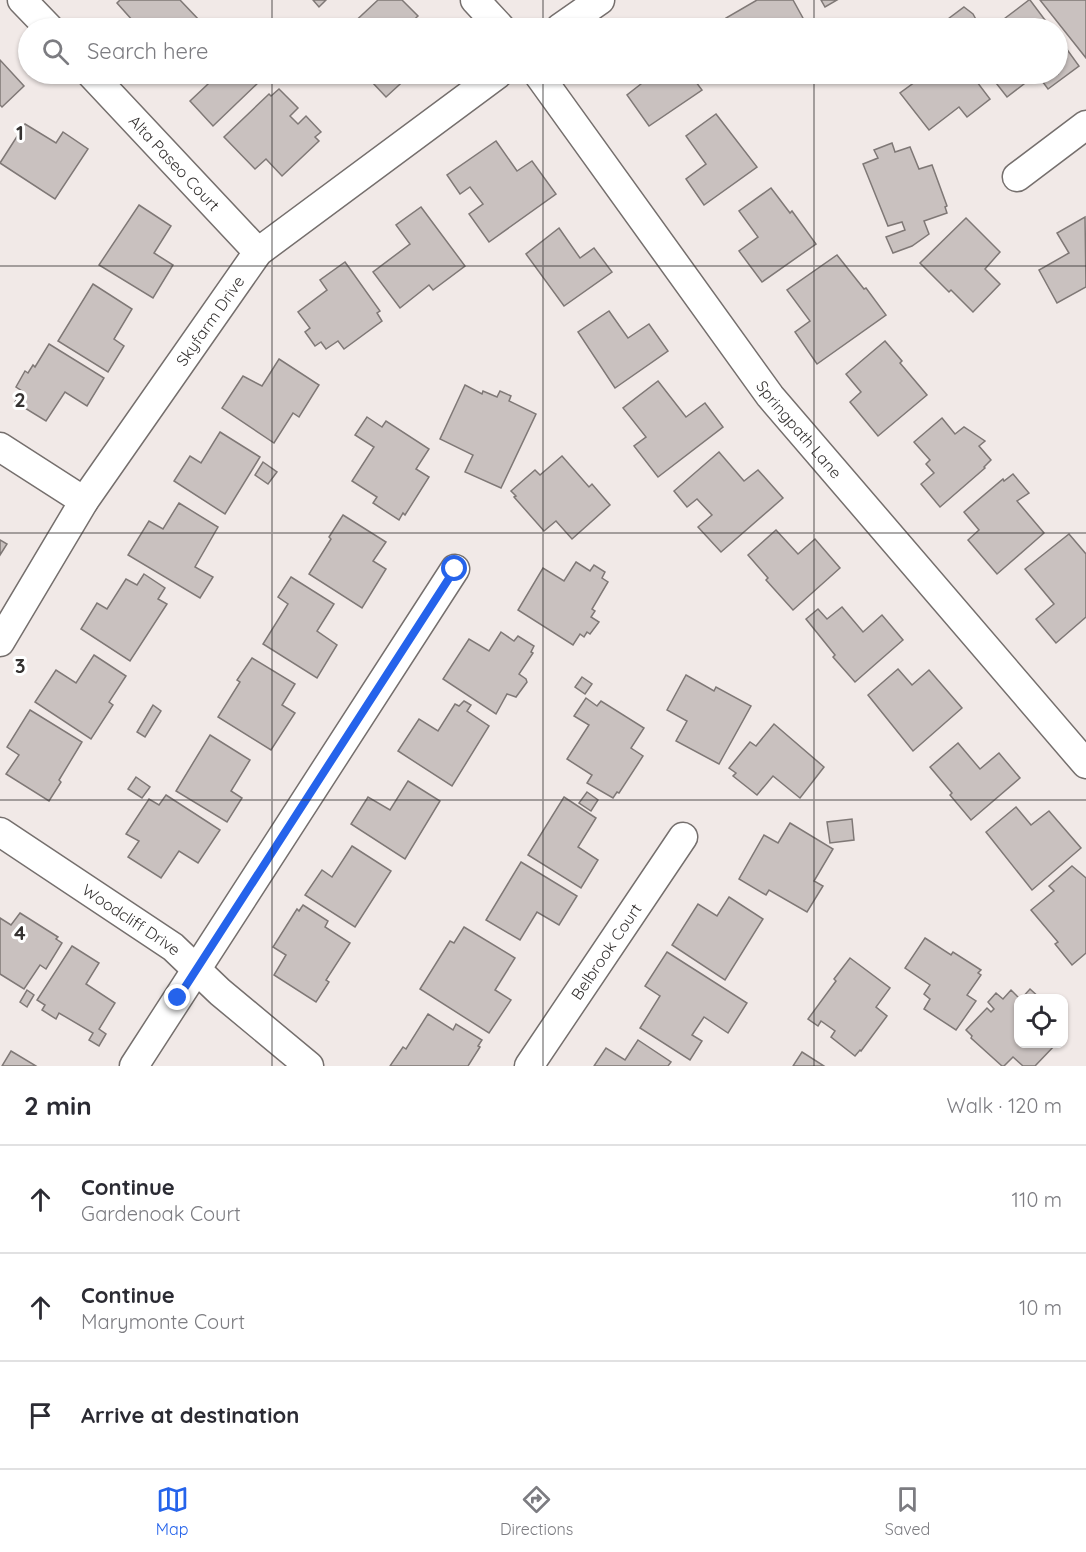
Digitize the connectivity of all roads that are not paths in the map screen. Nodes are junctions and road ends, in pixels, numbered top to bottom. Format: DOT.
graph roads {
  1 [pos="22,0"];
  2 [pos="475,0"];
  3 [pos="600,0"];
  4 [pos="39,18"];
  5 [pos="492,18"];
  6 [pos="574,18"];
  7 [pos="100,84"];
  8 [pos="485,84"];
  9 [pos="545,84"];
  10 [pos="1086,125"];
  11 [pos="1017,177"];
  12 [pos="258,252"];
  13 [pos="0,447"];
  14 [pos="84,501"];
  15 [pos="455,569"];
  16 [pos="0,642"];
  17 [pos="1086,764"];
  18 [pos="0,832"];
  19 [pos="683,837"];
  20 [pos="196,969"];
  21 [pos="134,1066"];
  22 [pos="309,1066"];
  23 [pos="529,1066"];
  1 -- 4 [label="street"];
  2 -- 5 [label="street"];
  3 -- 6 [label="street"];
  7 -- 12 [label="street, Alta Paseo Court"];
  8 -- 12 [label="street, Skyfarm Drive"];
  9 -- 17 [label="street, Springpath Lane"];
  10 -- 11 [label="street"];
  12 -- 14 [label="street, Skyfarm Drive"];
  13 -- 14 [label="street"];
  14 -- 16 [label="street, Skyfarm Drive"];
  15 -- 20 [label="street"];
  18 -- 20 [label="street, Woodcliff Drive"];
  19 -- 23 [label="street, Belbrook Court"];
  20 -- 21 [label="street"];
  20 -- 22 [label="street, Woodcliff Drive"];
}
